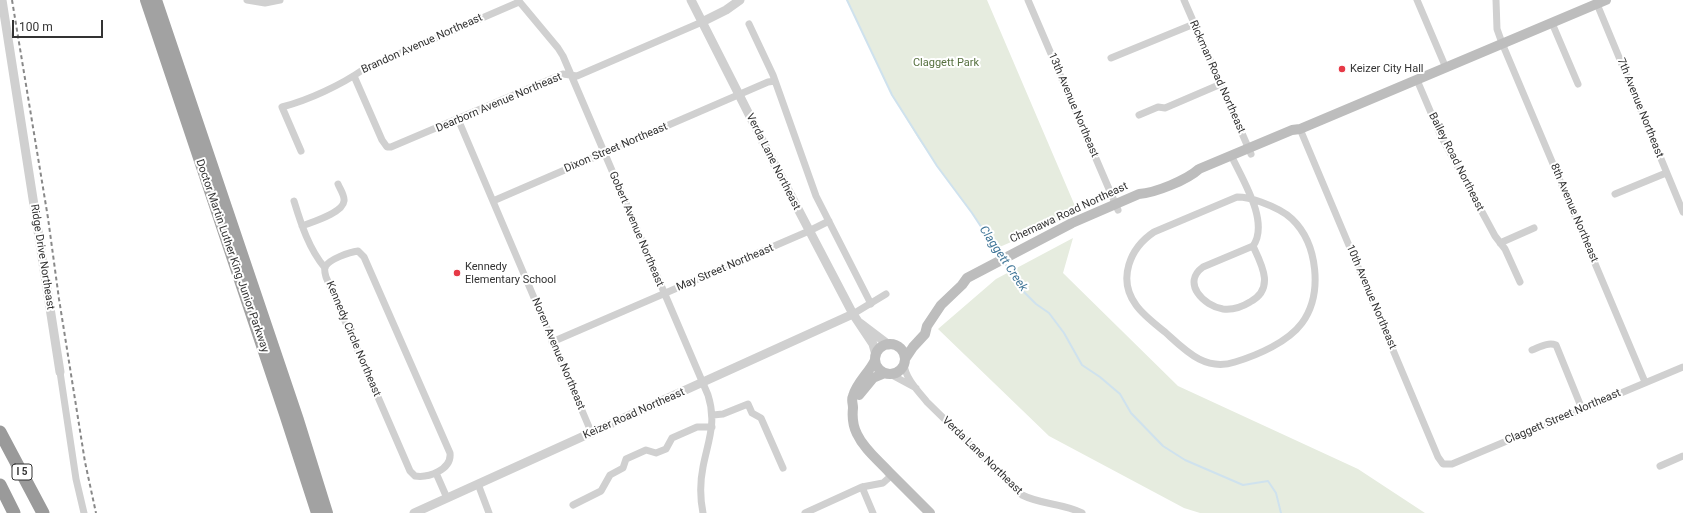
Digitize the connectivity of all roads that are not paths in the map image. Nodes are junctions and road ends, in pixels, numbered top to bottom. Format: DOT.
graph roads {
  1 [pos="2,0"];
  2 [pos="146,0"];
  3 [pos="156,0"];
  4 [pos="247,0"];
  5 [pos="280,0"];
  6 [pos="691,0"];
  7 [pos="740,0"];
  8 [pos="1028,0"];
  9 [pos="1184,0"];
  10 [pos="1417,0"];
  11 [pos="1496,0"];
  12 [pos="519,1"];
  13 [pos="1601,2"];
  14 [pos="702,22"];
  15 [pos="1552,23"];
  16 [pos="749,24"];
  17 [pos="1194,24"];
  18 [pos="1502,44"];
  19 [pos="1110,58"];
  20 [pos="1446,68"];
  21 [pos="571,75"];
  22 [pos="354,76"];
  23 [pos="1417,80"];
  24 [pos="775,81"];
  25 [pos="1221,84"];
  26 [pos="1578,84"];
  27 [pos="739,95"];
  28 [pos="1139,115"];
  29 [pos="458,120"];
  30 [pos="1300,129"];
  31 [pos="1250,151"];
  32 [pos="301,152"];
  33 [pos="604,153"];
  34 [pos="1233,158"];
  35 [pos="1666,173"];
  36 [pos="338,184"];
  37 [pos="1615,194"];
  38 [pos="1251,199"];
  39 [pos="294,201"];
  40 [pos="493,202"];
  41 [pos="1117,207"];
  42 [pos="1683,212"];
  43 [pos="829,222"];
  44 [pos="302,226"];
  45 [pos="1534,228"];
  46 [pos="809,232"];
  47 [pos="1500,243"];
  48 [pos="1253,246"];
  49 [pos="325,268"];
  50 [pos="1520,282"];
  51 [pos="664,294"];
  52 [pos="886,294"];
  53 [pos="872,304"];
  54 [pos="853,314"];
  55 [pos="859,322"];
  56 [pos="927,326"];
  57 [pos="552,342"];
  58 [pos="892,345"];
  59 [pos="1532,350"];
  60 [pos="875,357"];
  61 [pos="904,362"];
  62 [pos="1683,367"];
  63 [pos="60,372"];
  64 [pos="888,374"];
  65 [pos="1646,382"];
  66 [pos="704,383"];
  67 [pos="916,388"];
  68 [pos="853,406"];
  69 [pos="1582,409"];
  70 [pos="713,415"];
  71 [pos="712,427"];
  72 [pos="0,432"];
  73 [pos="592,434"];
  74 [pos="1683,456"];
  75 [pos="1443,464"];
  76 [pos="1660,466"];
  77 [pos="783,468"];
  78 [pos="436,472"];
  79 [pos="892,475"];
  80 [pos="0,484"];
  81 [pos="478,484"];
  82 [pos="862,487"];
  83 [pos="448,498"];
  84 [pos="573,505"];
  85 [pos="14,513"];
  86 [pos="43,513"];
  87 [pos="84,513"];
  88 [pos="317,513"];
  89 [pos="327,513"];
  90 [pos="414,513"];
  91 [pos="489,513"];
  92 [pos="703,513"];
  93 [pos="805,513"];
  94 [pos="873,513"];
  95 [pos="930,513"];
  96 [pos="1082,513"];
  1 -- 63 [label="street, Ridge Drive Northeast"];
  2 -- 88 [label="highway, Doctor Martin Luther King Junior Parkway"];
  3 -- 89 [label="highway, Doctor Martin Luther King Junior Parkway"];
  4 -- 5 [label="street"];
  6 -- 14 [label="street, Verda Lane Northeast"];
  7 -- 14 [label="street, Dearborn Avenue Northeast"];
  8 -- 41 [label="street, 13th Avenue Northeast"];
  9 -- 17 [label="street, Rickman Road Northeast"];
  10 -- 20 [label="street"];
  11 -- 18 [label="street, 8th Avenue Northeast"];
  12 -- 21 [label="street, Gobert Avenue Northeast"];
  12 -- 22 [label="street, Brandon Avenue Northeast"];
  13 -- 15 [label="main road, Chemawa Road Northeast"];
  13 -- 35 [label="street, 7th Avenue Northeast"];
  14 -- 21 [label="street, Dearborn Avenue Northeast"];
  14 -- 27 [label="street, Verda Lane Northeast"];
  15 -- 18 [label="main road, Chemawa Road Northeast"];
  15 -- 26 [label="street"];
  16 -- 24 [label="street"];
  17 -- 19 [label="street"];
  17 -- 25 [label="street, Rickman Road Northeast"];
  18 -- 20 [label="main road, Chemawa Road Northeast"];
  18 -- 65 [label="street, 8th Avenue Northeast"];
  20 -- 23 [label="main road, Chemawa Road Northeast"];
  21 -- 29 [label="street, Dearborn Avenue Northeast"];
  21 -- 33 [label="street, Gobert Avenue Northeast"];
  22 -- 29 [label="street, Dearborn Avenue Northeast"];
  22 -- 32 [label="street, Brandon Avenue Northeast"];
  23 -- 30 [label="main road, Chemawa Road Northeast"];
  23 -- 47 [label="street, Bailey Road Northeast"];
  24 -- 27 [label="street, Dixon Street Northeast"];
  24 -- 43 [label="street"];
  25 -- 28 [label="street"];
  25 -- 31 [label="street, Rickman Road Northeast"];
  27 -- 33 [label="street, Dixon Street Northeast"];
  27 -- 46 [label="street, Verda Lane Northeast"];
  29 -- 40 [label="street, Noren Avenue Northeast"];
  30 -- 31 [label="main road, Chemawa Road Northeast"];
  30 -- 75 [label="street, 10th Avenue Northeast"];
  31 -- 34 [label="main road, Chemawa Road Northeast"];
  33 -- 40 [label="street, Dixon Street Northeast"];
  33 -- 51 [label="street, Gobert Avenue Northeast"];
  34 -- 38 [label="street"];
  34 -- 41 [label="main road, Chemawa Road Northeast"];
  35 -- 37 [label="street"];
  35 -- 42 [label="street, 7th Avenue Northeast"];
  36 -- 44 [label="street"];
  38 -- 38 [label="street"];
  38 -- 48 [label="street"];
  39 -- 44 [label="street"];
  40 -- 57 [label="street, Noren Avenue Northeast"];
  41 -- 56 [label="main road, Chemawa Road Northeast"];
  43 -- 46 [label="street, May Street Northeast"];
  43 -- 53 [label="street"];
  44 -- 49 [label="street"];
  45 -- 47 [label="street"];
  46 -- 51 [label="street, May Street Northeast"];
  46 -- 54 [label="street, Verda Lane Northeast"];
  47 -- 50 [label="street, Bailey Road Northeast"];
  48 -- 48 [label="street"];
  49 -- 78 [label="street, Kennedy Circle Northeast"];
  49 -- 78 [label="street, Kennedy Circle Northeast"];
  51 -- 57 [label="street, May Street Northeast"];
  51 -- 66 [label="street, Gobert Avenue Northeast"];
  52 -- 53 [label="street"];
  53 -- 54 [label="street"];
  54 -- 55 [label="street, Verda Lane Northeast"];
  54 -- 66 [label="street, Keizer Road Northeast"];
  55 -- 58 [label="street, Verda Lane Northeast"];
  55 -- 60 [label="street, Verda Lane Northeast"];
  56 -- 58 [label="main road, Chemawa Road Northeast"];
  56 -- 61 [label="main road, Chemawa Road Northeast"];
  57 -- 73 [label="street, Noren Avenue Northeast"];
  58 -- 60 [label="main road"];
  58 -- 61 [label="main road"];
  59 -- 69 [label="street"];
  60 -- 64 [label="main road"];
  60 -- 68 [label="main road"];
  61 -- 64 [label="main road"];
  61 -- 67 [label="street, Verda Lane Northeast"];
  62 -- 65 [label="street, Claggett Street Northeast"];
  63 -- 87 [label="street, Ridge Drive Northeast"];
  64 -- 67 [label="street, Verda Lane Northeast"];
  64 -- 68 [label="main road"];
  65 -- 69 [label="street, Claggett Street Northeast"];
  66 -- 70 [label="street, Gobert Avenue Northeast"];
  66 -- 73 [label="street, Keizer Road Northeast"];
  67 -- 96 [label="street, Verda Lane Northeast"];
  68 -- 79 [label="main road"];
  69 -- 75 [label="street, Claggett Street Northeast"];
  70 -- 71 [label="street, Gobert Avenue Northeast"];
  70 -- 77 [label="street"];
  71 -- 84 [label="street"];
  71 -- 92 [label="street, Gobert Avenue Northeast"];
  72 -- 86 [label="highway, I 5"];
  73 -- 81 [label="street, Keizer Road Northeast"];
  74 -- 76 [label="street"];
  78 -- 83 [label="street"];
  79 -- 82 [label="street"];
  79 -- 95 [label="main road"];
  80 -- 85 [label="highway, I 5"];
  81 -- 83 [label="street, Keizer Road Northeast"];
  81 -- 91 [label="street"];
  82 -- 93 [label="street"];
  82 -- 94 [label="street"];
  83 -- 90 [label="street, Keizer Road Northeast"];
}
